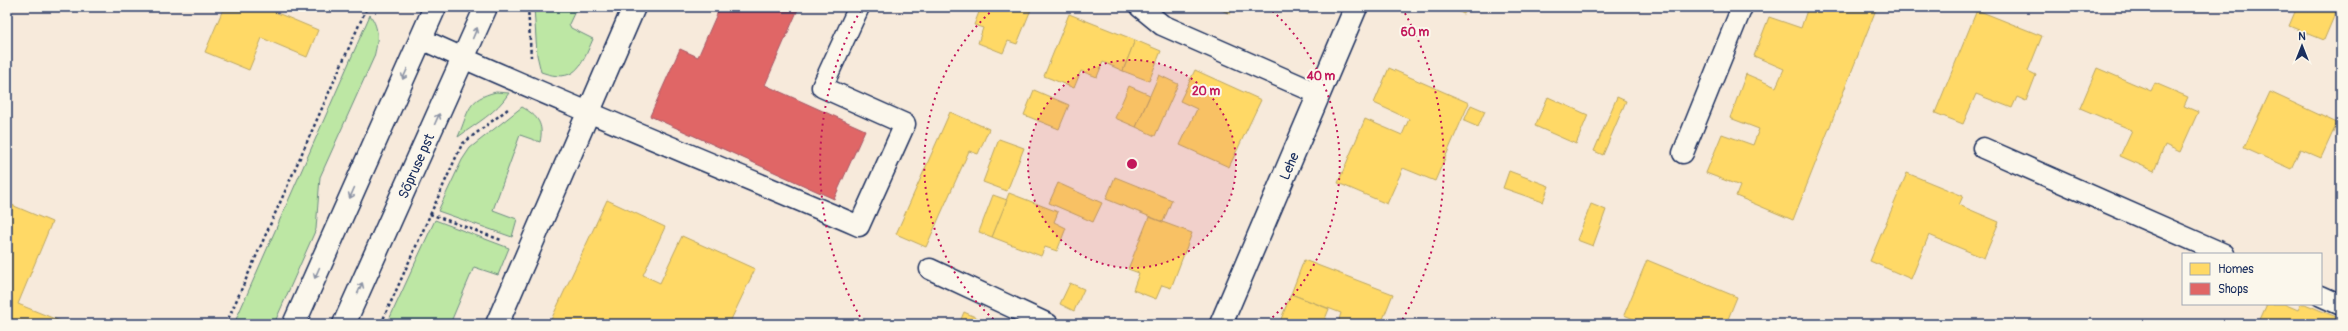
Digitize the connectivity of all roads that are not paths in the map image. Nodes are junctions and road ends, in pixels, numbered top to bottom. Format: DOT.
graph roads {
  1 [pos="435,7"];
  2 [pos="486,7"];
  3 [pos="634,7"];
  4 [pos="859,7"];
  5 [pos="1140,7"];
  6 [pos="1356,7"];
  7 [pos="1742,7"];
  8 [pos="421,39"];
  9 [pos="464,58"];
  10 [pos="1319,94"];
  11 [pos="588,111"];
  12 [pos="1983,148"];
  13 [pos="1683,153"];
  14 [pos="2222,253"];
  15 [pos="930,269"];
  16 [pos="2322,296"];
  17 [pos="2341,305"];
  18 [pos="294,324"];
  19 [pos="344,324"];
  20 [pos="497,324"];
  21 [pos="1048,324"];
  22 [pos="1221,324"];
  1 -- 8 [label="main road"];
  9 -- 2 [label="main road, Sõpruse pst, one-way"];
  3 -- 11 [label="main road"];
  4 -- 11 [label="lane"];
  5 -- 10 [label="lane"];
  6 -- 10 [label="main road, Lehe"];
  7 -- 13 [label="lane"];
  8 -- 9 [label="lane"];
  8 -- 18 [label="main road, one-way"];
  9 -- 11 [label="lane"];
  19 -- 9 [label="main road, Sõpruse pst, one-way"];
  10 -- 22 [label="main road, Lehe"];
  11 -- 20 [label="main road"];
  12 -- 14 [label="lane"];
  15 -- 21 [label="lane"];
  16 -- 17 [label="lane"];
}
